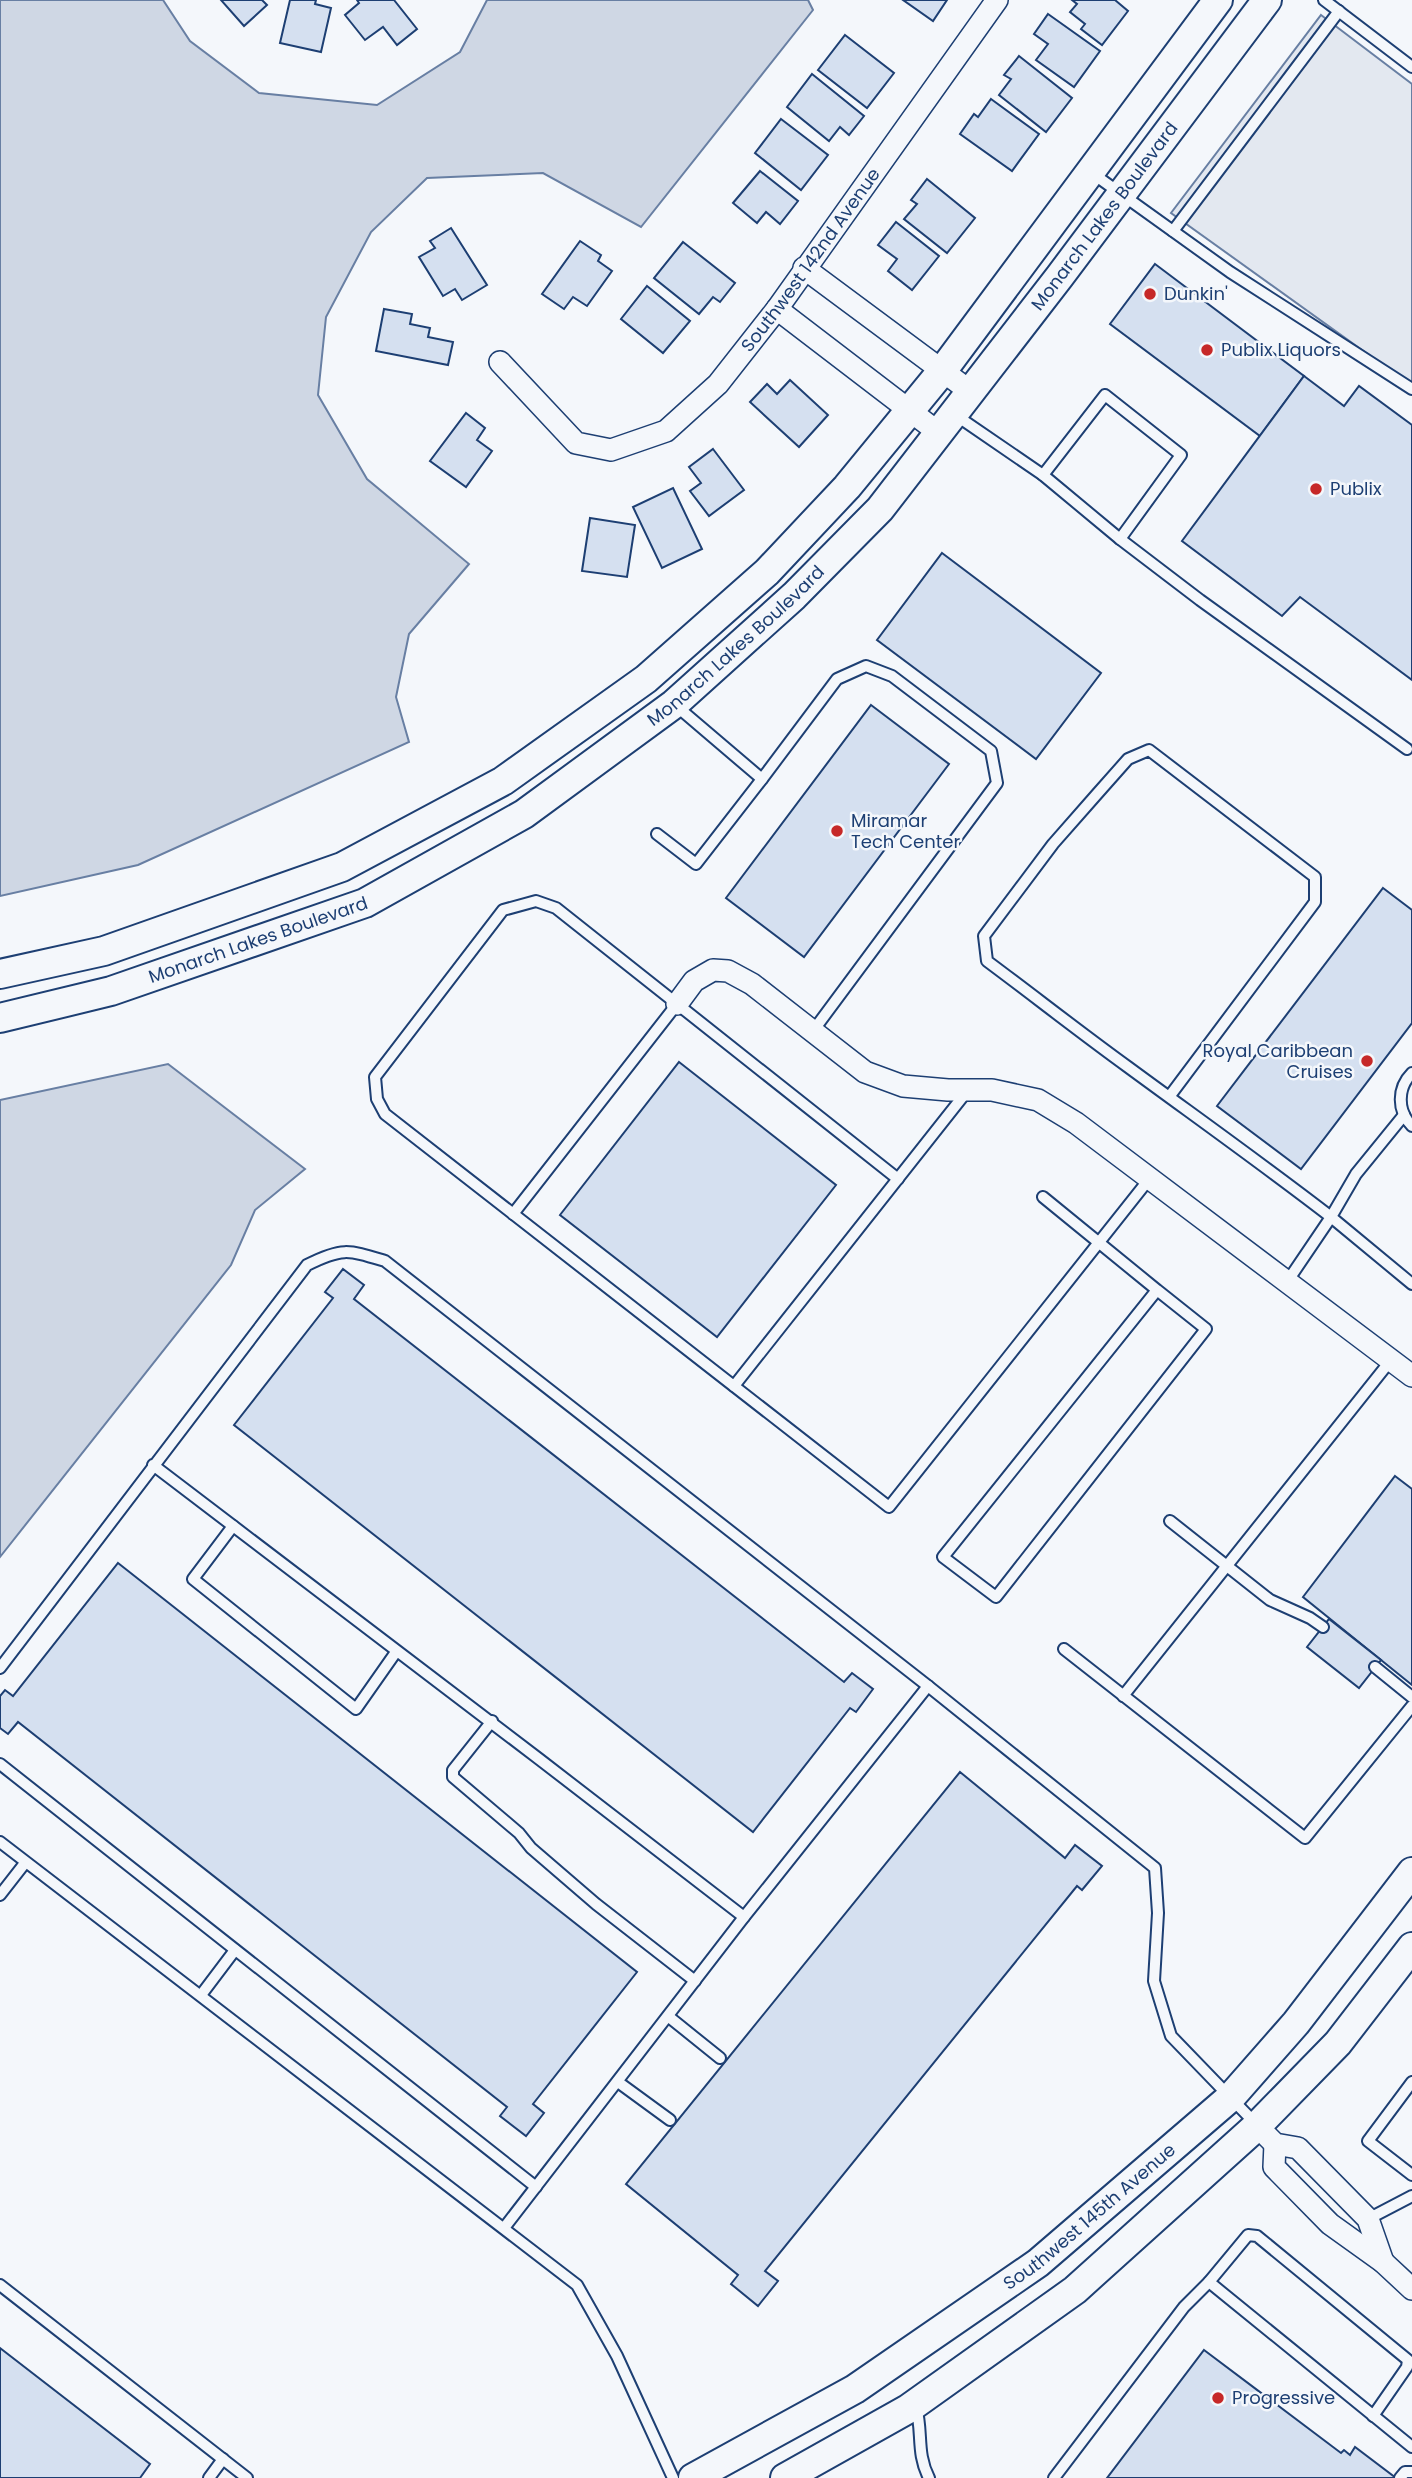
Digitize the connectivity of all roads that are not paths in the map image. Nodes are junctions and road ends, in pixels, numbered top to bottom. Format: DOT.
graph roads {
  1 [pos="997,0"];
  2 [pos="1217,0"];
  3 [pos="1267,0"];
  4 [pos="1324,0"];
  5 [pos="1339,11"];
  6 [pos="1412,67"];
  7 [pos="1090,172"];
  8 [pos="1121,194"];
  9 [pos="1172,231"];
  10 [pos="804,268"];
  11 [pos="777,309"];
  12 [pos="500,362"];
  13 [pos="943,370"];
  14 [pos="1412,389"];
  15 [pos="971,392"];
  16 [pos="911,411"];
  17 [pos="947,423"];
  18 [pos="1043,475"];
  19 [pos="1120,539"];
  20 [pos="674,704"];
  21 [pos="1410,748"];
  22 [pos="762,779"];
  23 [pos="657,834"];
  24 [pos="0,974"];
  25 [pos="677,1004"];
  26 [pos="0,1018"];
  27 [pos="813,1031"];
  28 [pos="1412,1073"];
  29 [pos="968,1090"];
  30 [pos="1169,1097"];
  31 [pos="1404,1115"];
  32 [pos="1412,1126"];
  33 [pos="1150,1178"];
  34 [pos="898,1179"];
  35 [pos="1044,1197"];
  36 [pos="513,1214"];
  37 [pos="1331,1217"];
  38 [pos="1100,1242"];
  39 [pos="1287,1282"];
  40 [pos="1412,1284"];
  41 [pos="1157,1290"];
  42 [pos="1391,1360"];
  43 [pos="1412,1376"];
  44 [pos="734,1386"];
  45 [pos="153,1465"];
  46 [pos="1170,1521"];
  47 [pos="233,1526"];
  48 [pos="1227,1566"];
  49 [pos="1323,1627"];
  50 [pos="1064,1649"];
  51 [pos="396,1652"];
  52 [pos="1375,1667"];
  53 [pos="0,1668"];
  54 [pos="928,1686"];
  55 [pos="1124,1696"];
  56 [pos="1412,1697"];
  57 [pos="1412,1706"];
  58 [pos="492,1721"];
  59 [pos="0,1764"];
  60 [pos="0,1842"];
  61 [pos="25,1863"];
  62 [pos="1412,1872"];
  63 [pos="0,1895"];
  64 [pos="744,1917"];
  65 [pos="1412,1947"];
  66 [pos="235,1950"];
  67 [pos="695,1981"];
  68 [pos="201,1995"];
  69 [pos="669,2017"];
  70 [pos="720,2058"];
  71 [pos="618,2082"];
  72 [pos="1412,2082"];
  73 [pos="1231,2097"];
  74 [pos="670,2120"];
  75 [pos="1266,2135"];
  76 [pos="1412,2175"];
  77 [pos="536,2187"];
  78 [pos="1412,2196"];
  79 [pos="1368,2218"];
  80 [pos="504,2228"];
  81 [pos="1383,2262"];
  82 [pos="1209,2282"];
  83 [pos="0,2285"];
  84 [pos="1412,2289"];
  85 [pos="915,2404"];
  86 [pos="1373,2416"];
  87 [pos="1412,2447"];
  88 [pos="223,2459"];
  89 [pos="1412,2472"];
  90 [pos="209,2478"];
  91 [pos="247,2478"];
  92 [pos="673,2478"];
  93 [pos="693,2478"];
  94 [pos="785,2478"];
  95 [pos="929,2478"];
  96 [pos="1054,2478"];
  97 [pos="1401,2478"];
  1 -- 10 [label="street, Southwest 142nd Avenue"];
  2 -- 7 [label="street, Monarch Lakes Boulevard"];
  3 -- 8 [label="street, Monarch Lakes Boulevard"];
  4 -- 5 [label="lane"];
  5 -- 6 [label="lane"];
  5 -- 9 [label="lane"];
  7 -- 8 [label="lane"];
  7 -- 13 [label="street, Monarch Lakes Boulevard"];
  8 -- 9 [label="lane"];
  8 -- 15 [label="street, Monarch Lakes Boulevard"];
  9 -- 14 [label="lane"];
  10 -- 11 [label="street, Southwest 142nd Avenue"];
  10 -- 13 [label="street"];
  11 -- 12 [label="street, Southwest 142nd Avenue"];
  11 -- 16 [label="street"];
  13 -- 15 [label="street"];
  13 -- 16 [label="street, Monarch Lakes Boulevard"];
  15 -- 17 [label="street, Monarch Lakes Boulevard"];
  16 -- 17 [label="street"];
  16 -- 24 [label="street, Monarch Lakes Boulevard"];
  17 -- 18 [label="lane"];
  17 -- 20 [label="street, Monarch Lakes Boulevard"];
  18 -- 19 [label="lane"];
  18 -- 19 [label="lane"];
  19 -- 21 [label="lane"];
  20 -- 22 [label="lane"];
  20 -- 26 [label="street, Monarch Lakes Boulevard"];
  22 -- 23 [label="lane"];
  22 -- 27 [label="lane"];
  25 -- 27 [label="street"];
  25 -- 34 [label="lane"];
  25 -- 36 [label="lane"];
  25 -- 36 [label="lane"];
  27 -- 29 [label="street"];
  28 -- 31 [label="lane"];
  29 -- 33 [label="street"];
  29 -- 34 [label="lane"];
  30 -- 30 [label="lane"];
  30 -- 37 [label="lane"];
  31 -- 32 [label="lane"];
  31 -- 37 [label="lane"];
  33 -- 38 [label="lane"];
  33 -- 39 [label="street"];
  34 -- 44 [label="lane"];
  35 -- 38 [label="lane"];
  36 -- 44 [label="lane"];
  37 -- 39 [label="lane"];
  37 -- 40 [label="lane"];
  38 -- 41 [label="lane"];
  38 -- 44 [label="lane"];
  39 -- 42 [label="street"];
  41 -- 41 [label="lane"];
  42 -- 43 [label="street"];
  42 -- 48 [label="lane"];
  45 -- 47 [label="lane"];
  45 -- 53 [label="lane"];
  45 -- 54 [label="lane"];
  46 -- 48 [label="lane"];
  47 -- 51 [label="lane"];
  47 -- 51 [label="lane"];
  48 -- 49 [label="lane"];
  48 -- 55 [label="lane"];
  50 -- 55 [label="lane"];
  51 -- 58 [label="lane"];
  52 -- 56 [label="lane"];
  54 -- 64 [label="lane"];
  54 -- 73 [label="lane"];
  55 -- 57 [label="lane"];
  58 -- 64 [label="lane"];
  58 -- 67 [label="lane"];
  59 -- 66 [label="lane"];
  60 -- 61 [label="lane"];
  61 -- 63 [label="lane"];
  61 -- 68 [label="lane"];
  62 -- 73 [label="street, Southwest 145th Avenue"];
  64 -- 67 [label="lane"];
  65 -- 75 [label="street"];
  66 -- 68 [label="lane"];
  66 -- 77 [label="lane"];
  67 -- 69 [label="lane"];
  68 -- 80 [label="lane"];
  69 -- 70 [label="lane"];
  69 -- 71 [label="lane"];
  71 -- 74 [label="lane"];
  71 -- 77 [label="lane"];
  72 -- 76 [label="lane"];
  73 -- 75 [label="lane"];
  73 -- 93 [label="street, Southwest 145th Avenue"];
  75 -- 79 [label="street"];
  75 -- 81 [label="street"];
  75 -- 85 [label="street"];
  77 -- 80 [label="lane"];
  78 -- 79 [label="lane"];
  79 -- 81 [label="street"];
  80 -- 92 [label="lane"];
  81 -- 84 [label="street"];
  82 -- 86 [label="lane"];
  82 -- 86 [label="lane"];
  82 -- 96 [label="lane"];
  83 -- 88 [label="lane"];
  85 -- 94 [label="street"];
  85 -- 95 [label="lane"];
  86 -- 87 [label="lane"];
  88 -- 90 [label="lane"];
  88 -- 91 [label="lane"];
  89 -- 97 [label="lane"];
}
